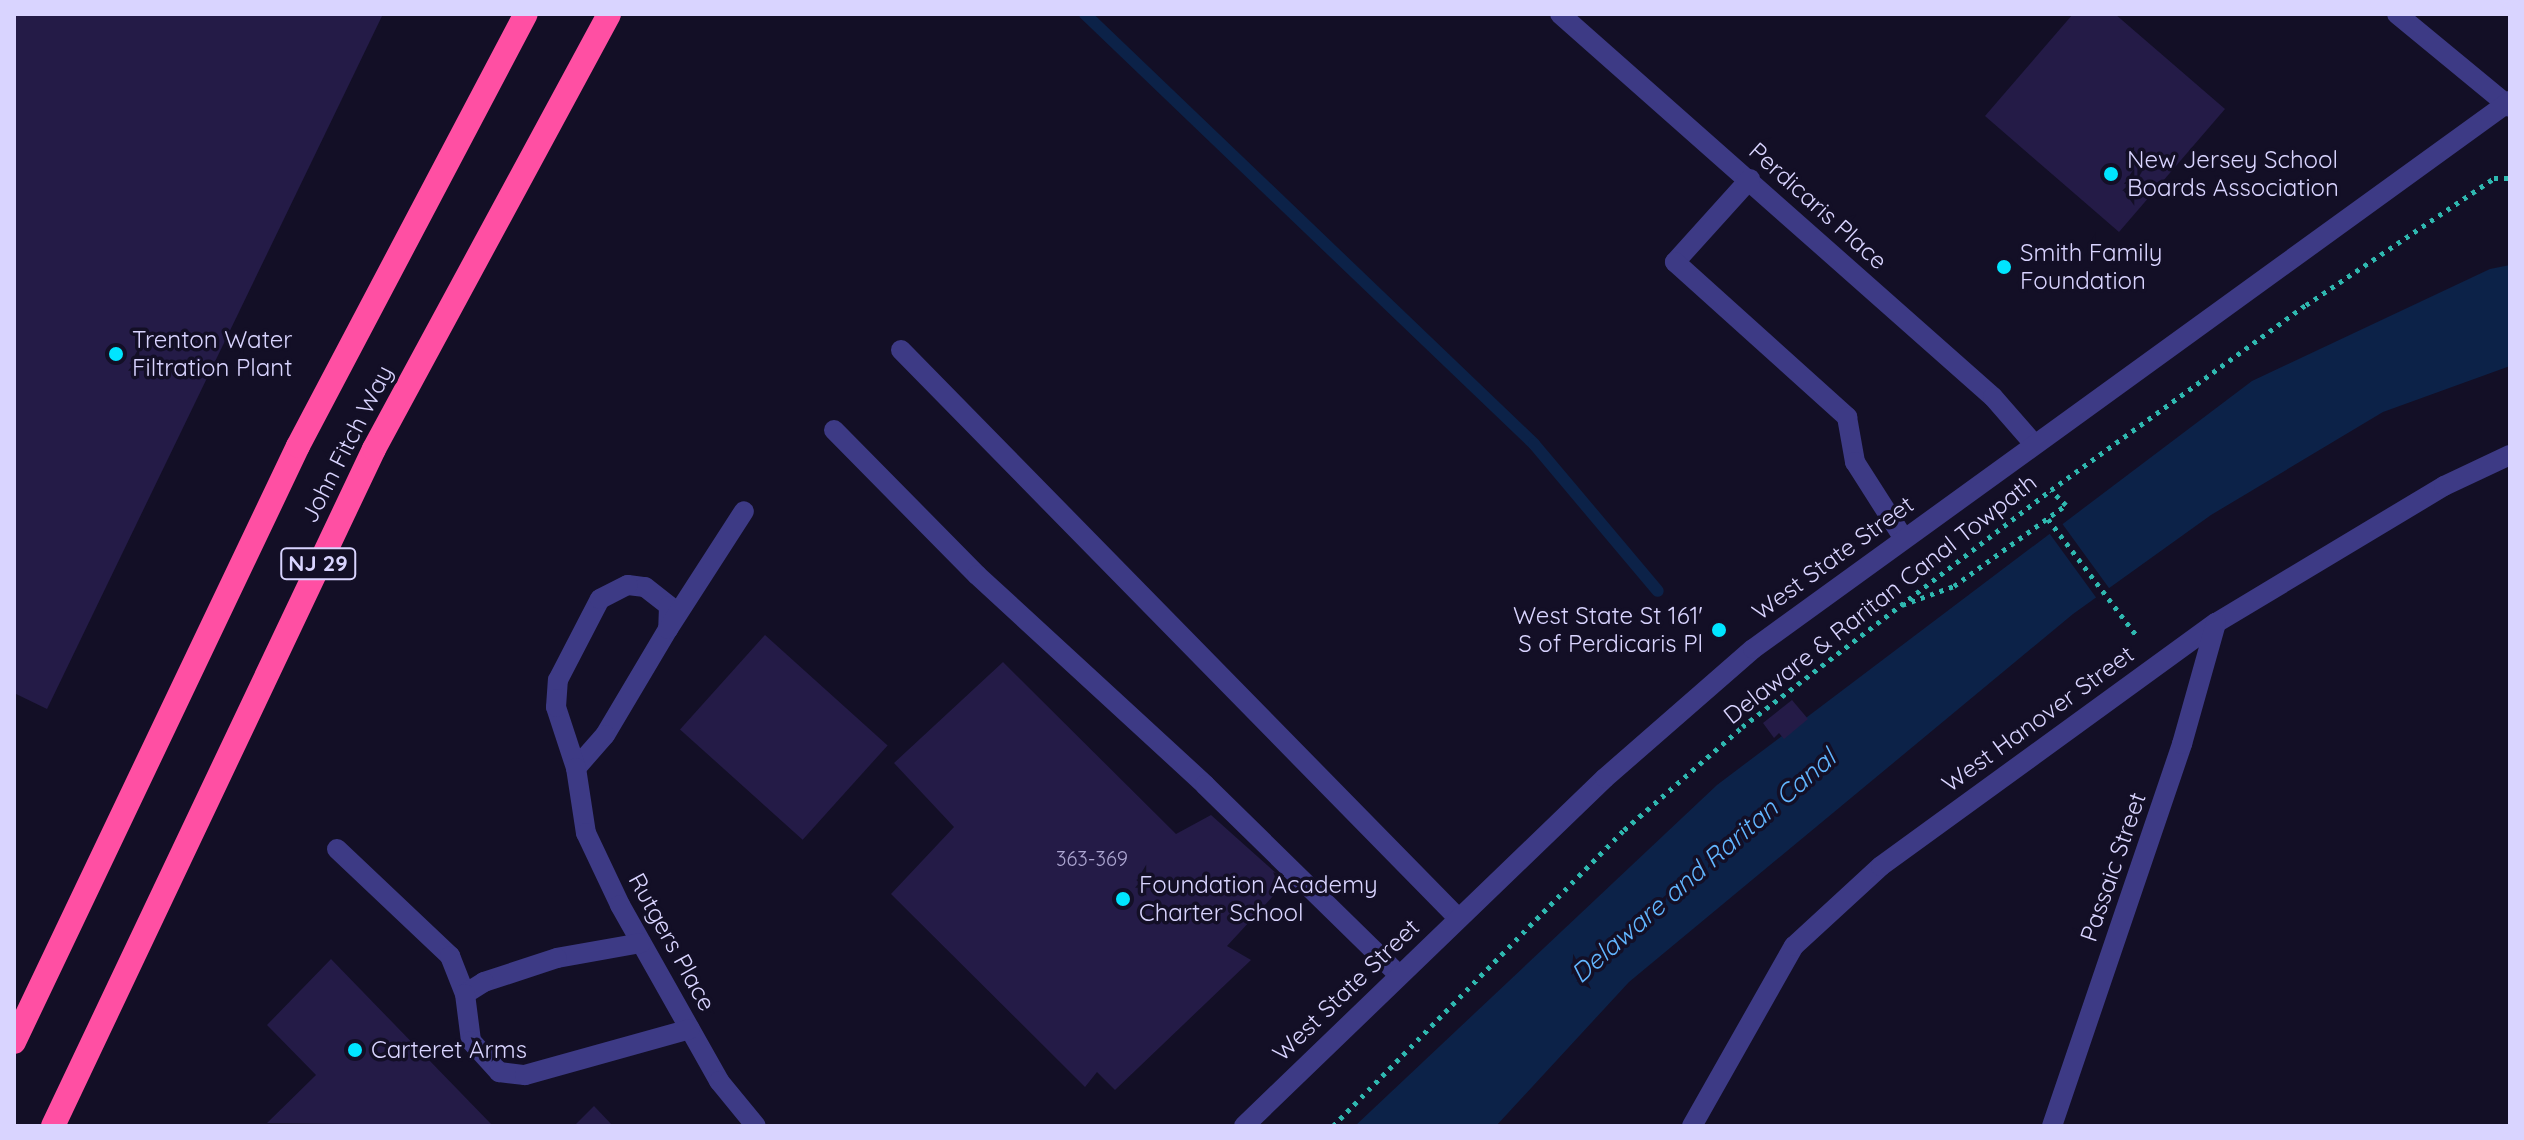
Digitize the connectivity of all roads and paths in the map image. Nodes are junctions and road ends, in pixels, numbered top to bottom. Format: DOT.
graph roads {
  1 [pos="526,14"];
  2 [pos="609,14"];
  3 [pos="1560,14"];
  4 [pos="2397,14"];
  5 [pos="2509,104"];
  6 [pos="2510,178"];
  7 [pos="1750,179"];
  8 [pos="901,350"];
  9 [pos="834,430"];
  10 [pos="2034,444"];
  11 [pos="2510,455"];
  12 [pos="2051,490"];
  13 [pos="744,511"];
  14 [pos="2048,519"];
  15 [pos="1904,539"];
  16 [pos="1896,608"];
  17 [pos="2216,623"];
  18 [pos="668,629"];
  19 [pos="2136,635"];
  20 [pos="576,768"];
  21 [pos="337,849"];
  22 [pos="1458,918"];
  23 [pos="641,943"];
  24 [pos="1399,975"];
  25 [pos="465,994"];
  26 [pos="690,1029"];
  27 [pos="14,1042"];
  28 [pos="53,1126"];
  29 [pos="756,1126"];
  30 [pos="1244,1126"];
  31 [pos="1333,1126"];
  32 [pos="1692,1126"];
  33 [pos="2052,1126"];
  1 -- 27 [label="highway, John Fitch Way / NJ 29"];
  2 -- 28 [label="highway, John Fitch Way / NJ 29"];
  3 -- 7 [label="street, Perdicaris Place"];
  4 -- 5 [label="street"];
  5 -- 10 [label="street, West State Street"];
  6 -- 12 [label="path, Delaware & Raritan Canal Towpath"];
  7 -- 10 [label="street, Perdicaris Place"];
  7 -- 15 [label="street"];
  8 -- 22 [label="street"];
  9 -- 24 [label="street"];
  10 -- 15 [label="street, West State Street"];
  11 -- 17 [label="street, West Hanover Street"];
  12 -- 14 [label="path"];
  12 -- 16 [label="path, Delaware & Raritan Canal Towpath"];
  13 -- 18 [label="street"];
  14 -- 16 [label="path"];
  14 -- 19 [label="path"];
  15 -- 22 [label="street, West State Street"];
  16 -- 31 [label="path, Delaware & Raritan Canal Towpath"];
  17 -- 32 [label="street, West Hanover Street"];
  17 -- 33 [label="street, Passaic Street"];
  18 -- 20 [label="street"];
  18 -- 20 [label="street, Rutgers Place"];
  20 -- 23 [label="street, Rutgers Place"];
  21 -- 25 [label="street"];
  22 -- 24 [label="street, West State Street"];
  23 -- 25 [label="street"];
  23 -- 26 [label="street, Rutgers Place"];
  24 -- 30 [label="street, West State Street"];
  25 -- 26 [label="street"];
  26 -- 29 [label="street, Rutgers Place"];
}
